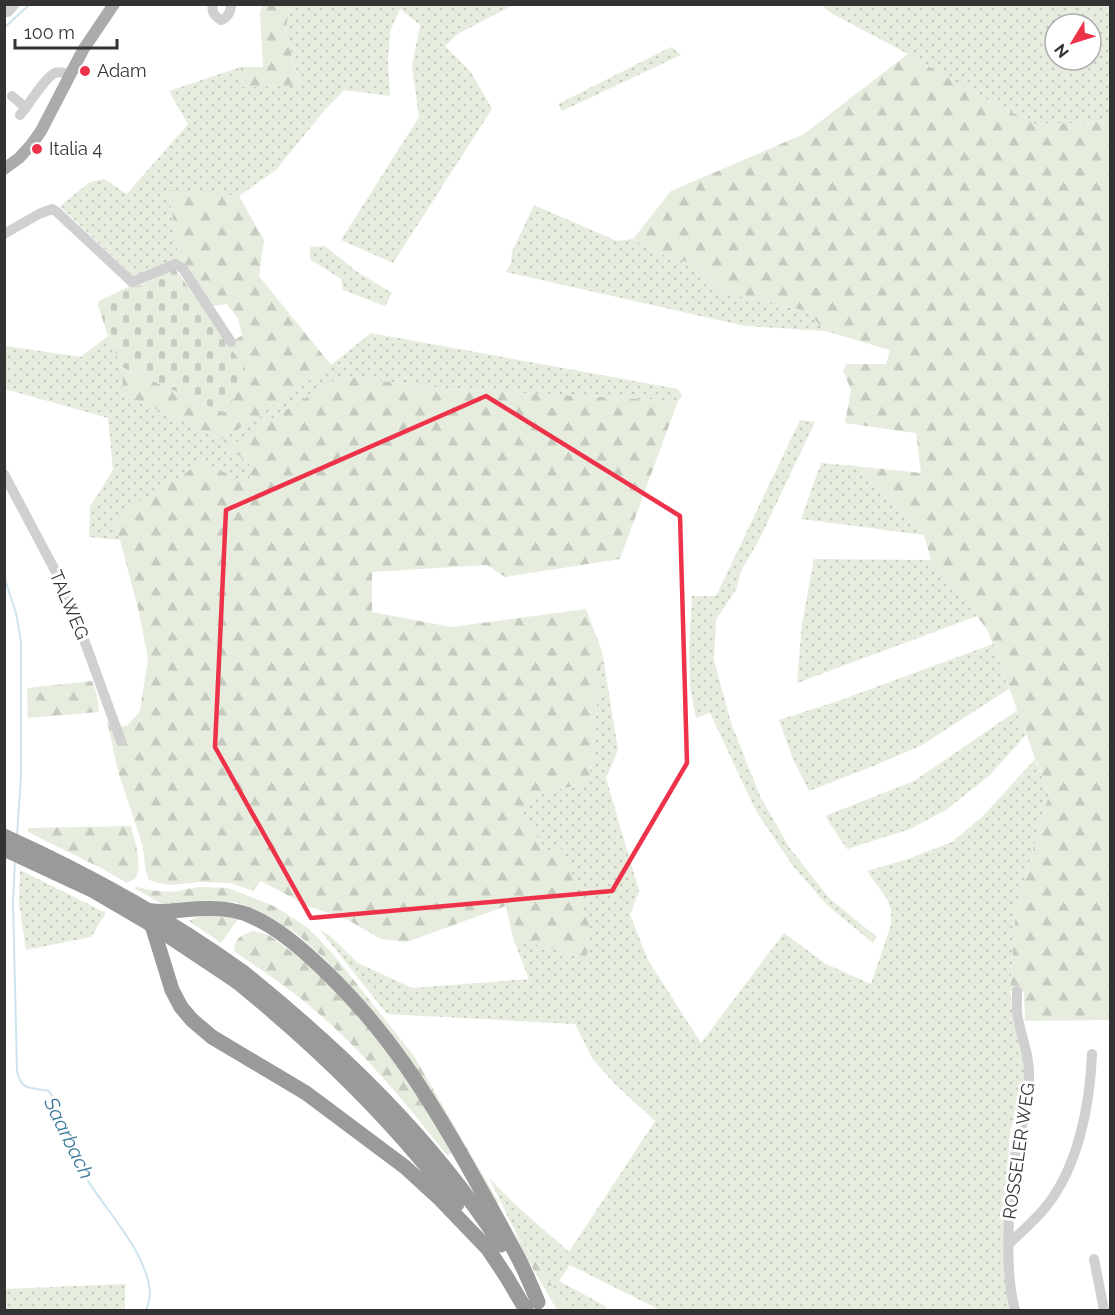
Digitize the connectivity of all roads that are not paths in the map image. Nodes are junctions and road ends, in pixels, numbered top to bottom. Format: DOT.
graph roads {
  1 [pos="15,4"];
  2 [pos="114,4"];
  3 [pos="213,4"];
  4 [pos="231,4"];
  5 [pos="4,12"];
  6 [pos="69,75"];
  7 [pos="12,96"];
  8 [pos="4,169"];
  9 [pos="4,234"];
  10 [pos="231,342"];
  11 [pos="4,474"];
  12 [pos="121,741"];
  13 [pos="4,838"];
  14 [pos="4,847"];
  15 [pos="133,907"];
  16 [pos="202,909"];
  17 [pos="166,971"];
  18 [pos="239,976"];
  19 [pos="1017,991"];
  20 [pos="1092,1054"];
  21 [pos="1008,1245"];
  22 [pos="490,1251"];
  23 [pos="1094,1260"];
  24 [pos="536,1308"];
  25 [pos="1015,1311"];
  26 [pos="1104,1311"];
  1 -- 5 [label="street"];
  2 -- 6 [label="main road"];
  3 -- 4 [label="street"];
  6 -- 7 [label="street"];
  6 -- 8 [label="main road"];
  9 -- 10 [label="street"];
  11 -- 12 [label="street, TALWEG"];
  13 -- 15 [label="highway, bridge"];
  13 -- 18 [label="highway, bridge"];
  14 -- 15 [label="highway, bridge"];
  14 -- 18 [label="highway, bridge"];
  15 -- 16 [label="highway"];
  15 -- 17 [label="highway"];
  16 -- 17 [label="highway"];
  16 -- 24 [label="highway"];
  17 -- 22 [label="highway"];
  18 -- 22 [label="highway"];
  18 -- 24 [label="highway"];
  19 -- 21 [label="street, ROSSELER WEG"];
  20 -- 21 [label="street"];
  21 -- 25 [label="street, ROSSELER WEG"];
  22 -- 24 [label="highway"];
  23 -- 26 [label="street"];
}
